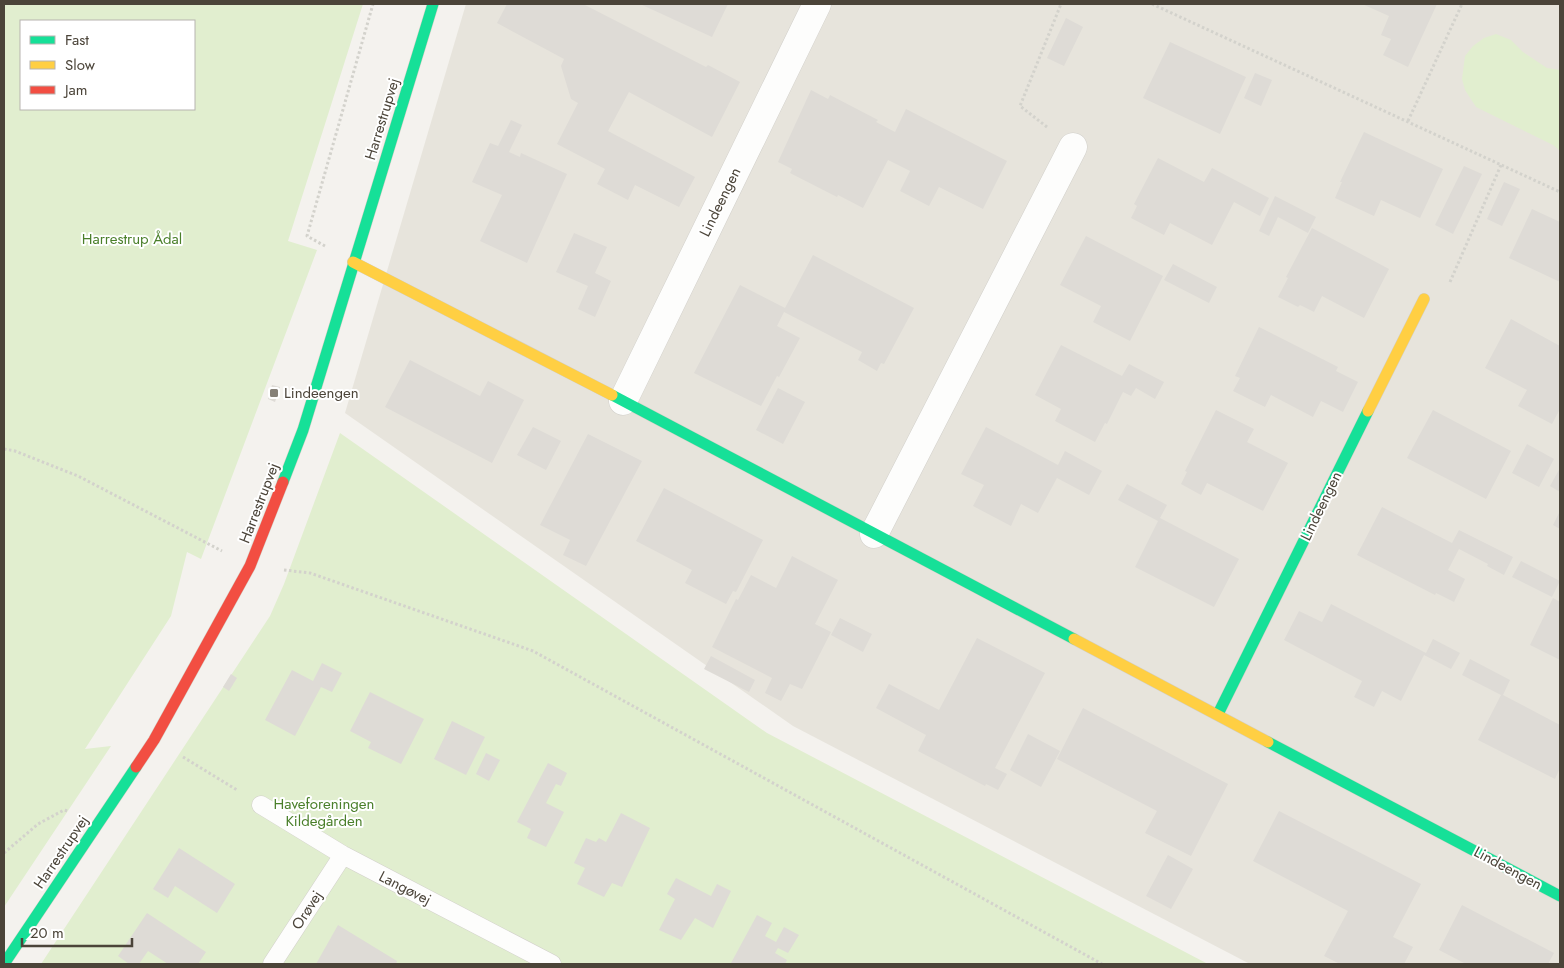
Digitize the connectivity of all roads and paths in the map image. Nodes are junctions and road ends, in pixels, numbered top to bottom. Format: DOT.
graph roads {
  1 [pos="372,4"];
  2 [pos="433,4"];
  3 [pos="818,4"];
  4 [pos="1061,4"];
  5 [pos="1152,4"];
  6 [pos="1462,4"];
  7 [pos="1408,122"];
  8 [pos="1073,147"];
  9 [pos="1501,165"];
  10 [pos="1560,192"];
  11 [pos="354,262"];
  12 [pos="1424,299"];
  13 [pos="624,400"];
  14 [pos="4,449"];
  15 [pos="874,534"];
  16 [pos="250,566"];
  17 [pos="1218,714"];
  18 [pos="154,740"];
  19 [pos="260,805"];
  20 [pos="99,822"];
  21 [pos="4,853"];
  22 [pos="343,856"];
  23 [pos="1560,895"];
  24 [pos="4,964"];
  25 [pos="272,964"];
  26 [pos="552,964"];
  27 [pos="1102,964"];
  1 -- 11 [label="path"];
  2 -- 11 [label="street, Harrestrupvej"];
  3 -- 13 [label="street, Lindeengen"];
  4 -- 8 [label="path"];
  5 -- 7 [label="path"];
  6 -- 7 [label="path"];
  7 -- 9 [label="path"];
  8 -- 15 [label="street"];
  9 -- 10 [label="path"];
  9 -- 12 [label="path"];
  11 -- 13 [label="street, Lindeengen"];
  11 -- 16 [label="street, Harrestrupvej"];
  12 -- 17 [label="street, Lindeengen"];
  13 -- 15 [label="street, Lindeengen"];
  14 -- 16 [label="path"];
  15 -- 17 [label="street, Lindeengen"];
  16 -- 18 [label="street, Harrestrupvej"];
  16 -- 27 [label="path"];
  17 -- 23 [label="street, Lindeengen"];
  18 -- 19 [label="path"];
  18 -- 20 [label="street, Harrestrupvej"];
  19 -- 22 [label="lane, Langøvej"];
  20 -- 21 [label="path"];
  20 -- 24 [label="street, Harrestrupvej"];
  22 -- 25 [label="lane, Orøvej"];
  22 -- 26 [label="lane, Langøvej"];
}
